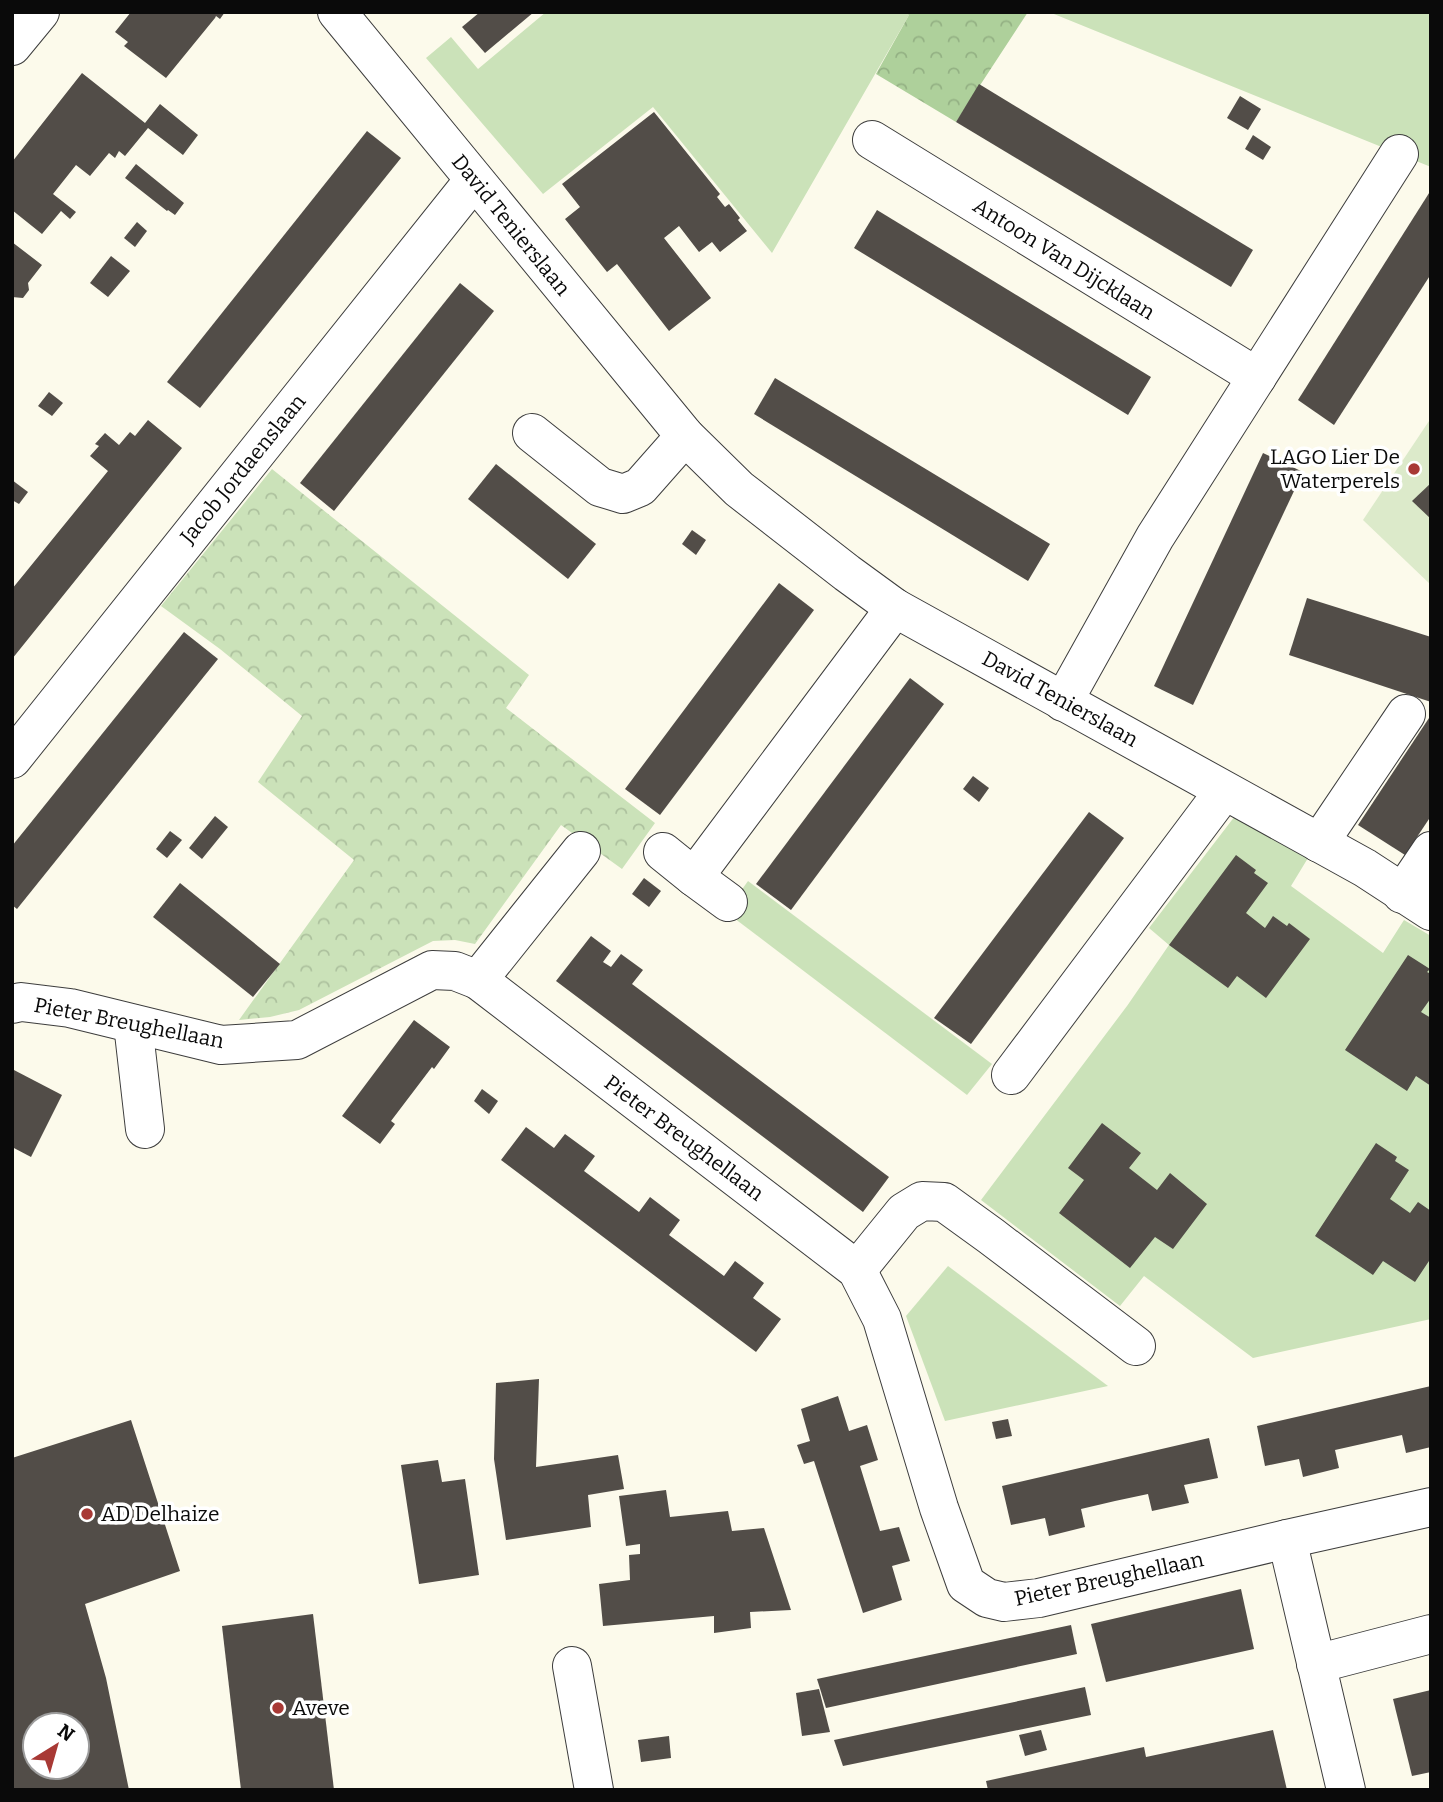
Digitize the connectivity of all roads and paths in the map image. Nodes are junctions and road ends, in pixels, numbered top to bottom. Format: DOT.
graph roads {
  1 [pos="40,12"];
  2 [pos="337,12"];
  3 [pos="12,46"];
  4 [pos="872,140"];
  5 [pos="1399,154"];
  6 [pos="474,180"];
  7 [pos="1257,377"];
  8 [pos="532,433"];
  9 [pos="685,436"];
  10 [pos="895,608"];
  11 [pos="1063,702"];
  12 [pos="1406,714"];
  13 [pos="12,759"];
  14 [pos="1224,792"];
  15 [pos="1319,843"];
  16 [pos="581,851"];
  17 [pos="1431,851"];
  18 [pos="663,852"];
  19 [pos="694,877"];
  20 [pos="727,902"];
  21 [pos="1416,903"];
  22 [pos="478,980"];
  23 [pos="12,1004"];
  24 [pos="133,1024"];
  25 [pos="1011,1074"];
  26 [pos="145,1129"];
  27 [pos="857,1270"];
  28 [pos="1136,1346"];
  29 [pos="1431,1507"];
  30 [pos="1287,1539"];
  31 [pos="1431,1634"];
  32 [pos="1316,1664"];
  33 [pos="572,1666"];
  34 [pos="594,1790"];
  35 [pos="1346,1790"];
  1 -- 3 [label="street"];
  2 -- 6 [label="street, David Tenierslaan"];
  4 -- 7 [label="street, Antoon Van Dijcklaan"];
  5 -- 7 [label="street"];
  6 -- 9 [label="street, David Tenierslaan"];
  6 -- 13 [label="street, Jacob Jordaenslaan"];
  7 -- 11 [label="street"];
  8 -- 9 [label="street"];
  9 -- 10 [label="street, David Tenierslaan"];
  10 -- 11 [label="street, David Tenierslaan"];
  10 -- 19 [label="street"];
  11 -- 14 [label="street, David Tenierslaan"];
  12 -- 15 [label="street"];
  14 -- 15 [label="street, David Tenierslaan"];
  14 -- 25 [label="street"];
  15 -- 21 [label="street, David Tenierslaan"];
  16 -- 22 [label="street"];
  17 -- 21 [label="street"];
  18 -- 19 [label="street"];
  19 -- 20 [label="street"];
  22 -- 24 [label="street, Pieter Breughellaan"];
  22 -- 27 [label="street, Pieter Breughellaan"];
  23 -- 24 [label="street, Pieter Breughellaan"];
  24 -- 26 [label="street"];
  27 -- 28 [label="street"];
  27 -- 30 [label="street, Pieter Breughellaan"];
  29 -- 30 [label="street"];
  30 -- 32 [label="street"];
  31 -- 32 [label="street"];
  32 -- 35 [label="street"];
  33 -- 34 [label="street"];
}
